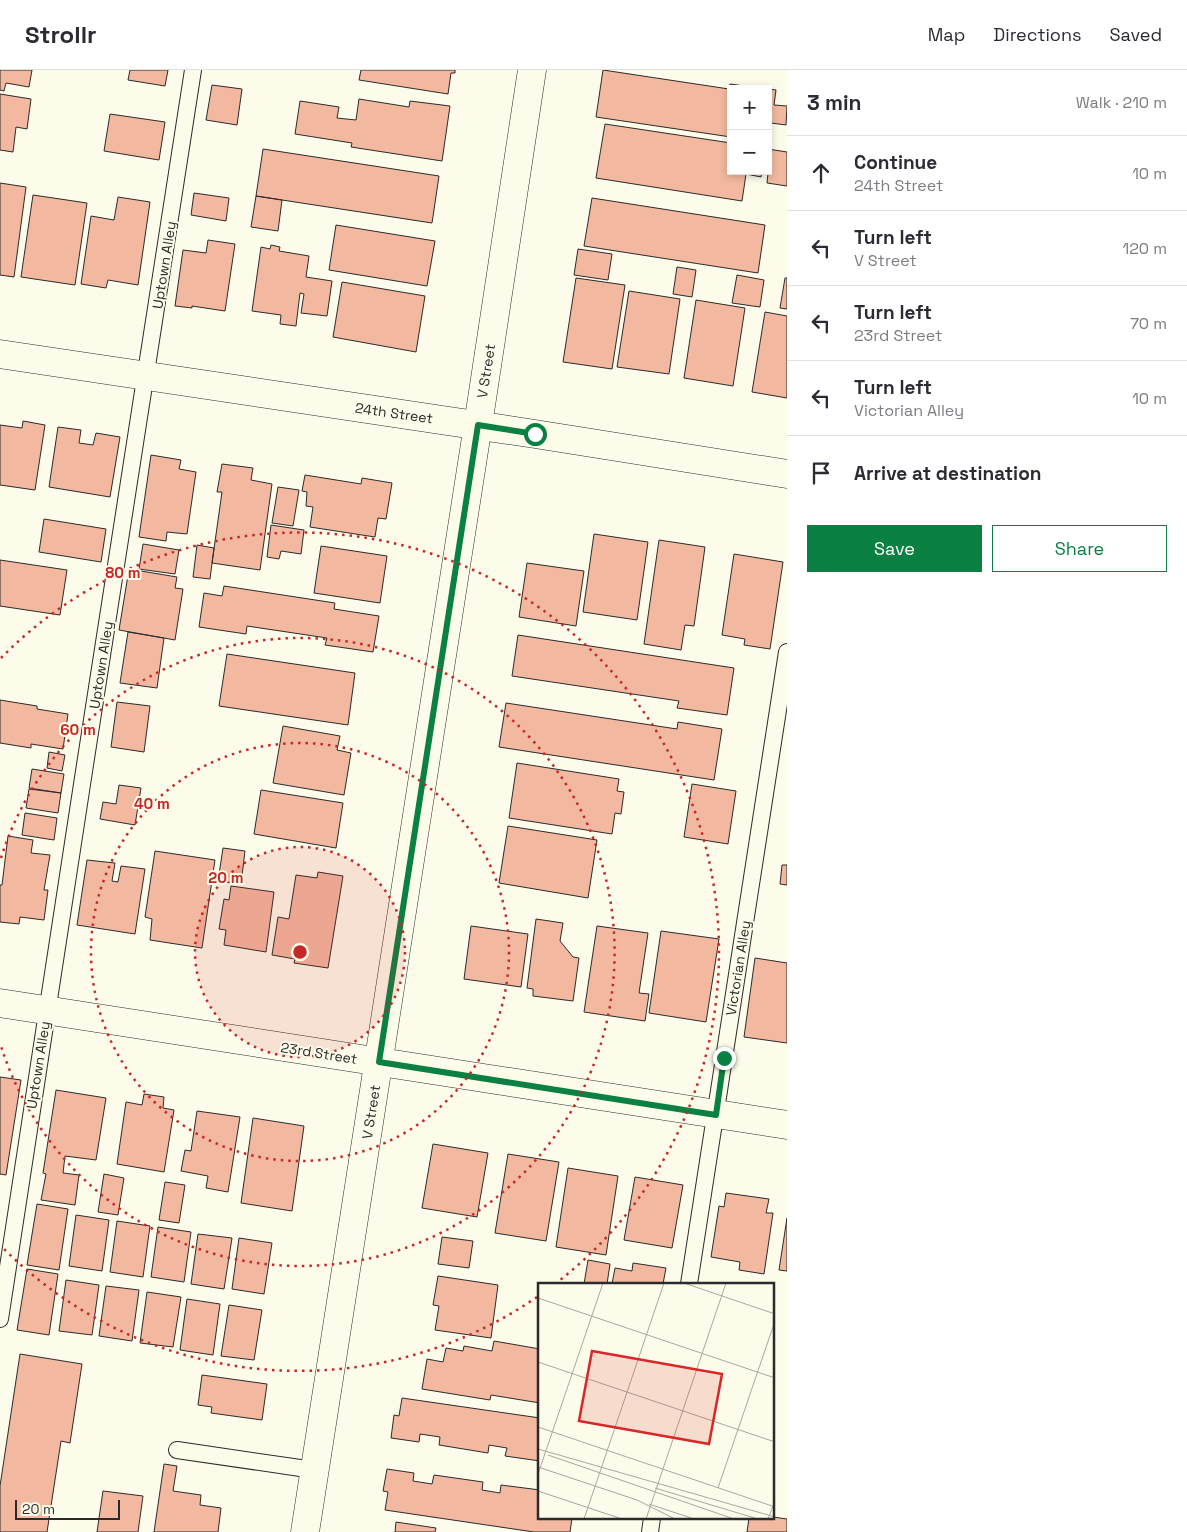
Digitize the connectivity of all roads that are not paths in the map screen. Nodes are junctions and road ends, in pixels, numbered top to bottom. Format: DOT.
graph roads {
  1 [pos="193,70"];
  2 [pos="532,70"];
  3 [pos="0,354"];
  4 [pos="146,376"];
  5 [pos="478,425"];
  6 [pos="787,474"];
  7 [pos="787,652"];
  8 [pos="0,1004"];
  9 [pos="46,1011"];
  10 [pos="379,1062"];
  11 [pos="716,1115"];
  12 [pos="787,1125"];
  13 [pos="689,1283"];
  14 [pos="0,1319"];
  15 [pos="177,1450"];
  16 [pos="314,1470"];
  17 [pos="305,1532"];
  1 -- 4 [label="lane, Uptown Alley"];
  2 -- 5 [label="street, V Street"];
  3 -- 4 [label="street, 24th Street"];
  4 -- 5 [label="street, 24th Street"];
  4 -- 9 [label="lane, Uptown Alley"];
  5 -- 6 [label="street, 24th Street"];
  5 -- 10 [label="street, V Street"];
  7 -- 11 [label="lane, Victorian Alley"];
  8 -- 9 [label="street, 23rd Street"];
  9 -- 10 [label="street, 23rd Street"];
  9 -- 14 [label="lane, Uptown Alley"];
  10 -- 11 [label="street, 23rd Street"];
  10 -- 16 [label="street, V Street"];
  11 -- 12 [label="street, 23rd Street"];
  11 -- 13 [label="lane, Victorian Alley"];
  15 -- 16 [label="lane"];
  16 -- 17 [label="street, V Street"];
}
